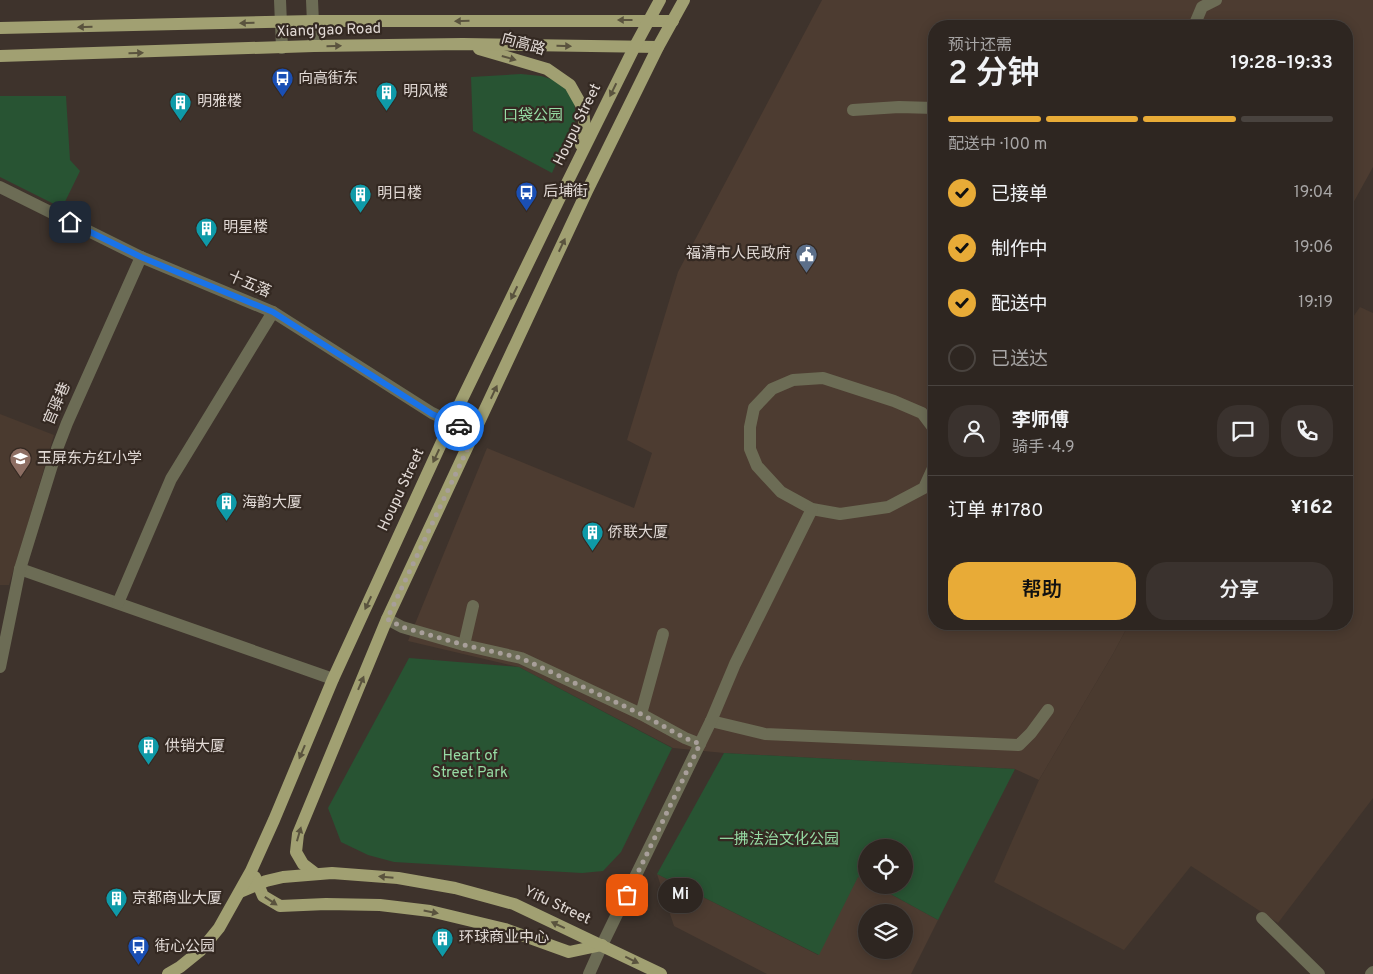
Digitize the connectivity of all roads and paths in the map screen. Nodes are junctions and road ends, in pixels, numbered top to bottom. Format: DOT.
graph roads {
  1 [pos="280,0"];
  2 [pos="312,0"];
  3 [pos="660,0"];
  4 [pos="684,0"];
  5 [pos="1216,0"];
  6 [pos="1197,20"];
  7 [pos="313,21"];
  8 [pos="649,21"];
  9 [pos="673,21"];
  10 [pos="281,22"];
  11 [pos="0,28"];
  12 [pos="463,44"];
  13 [pos="314,46"];
  14 [pos="635,46"];
  15 [pos="658,47"];
  16 [pos="282,48"];
  17 [pos="0,56"];
  18 [pos="928,108"];
  19 [pos="853,110"];
  20 [pos="573,171"];
  21 [pos="0,187"];
  22 [pos="141,257"];
  23 [pos="273,312"];
  24 [pos="451,422"];
  25 [pos="928,422"];
  26 [pos="475,433"];
  27 [pos="928,479"];
  28 [pos="812,509"];
  29 [pos="20,569"];
  30 [pos="118,603"];
  31 [pos="473,606"];
  32 [pos="387,619"];
  33 [pos="663,634"];
  34 [pos="464,645"];
  35 [pos="0,667"];
  36 [pos="333,679"];
  37 [pos="1048,710"];
  38 [pos="641,714"];
  39 [pos="711,721"];
  40 [pos="700,744"];
  41 [pos="257,858"];
  42 [pos="316,874"];
  43 [pos="258,884"];
  44 [pos="240,892"];
  45 [pos="1262,918"];
  46 [pos="602,945"];
  47 [pos="182,970"];
  48 [pos="168,974"];
  49 [pos="588,974"];
  50 [pos="662,974"];
  51 [pos="1319,974"];
  1 -- 10 [label="street"];
  2 -- 7 [label="street"];
  3 -- 8 [label="main road, Houpu Street"];
  4 -- 9 [label="main road"];
  5 -- 6 [label="street"];
  8 -- 7 [label="main road, Xiang'gao Road, one-way"];
  7 -- 10 [label="main road, Xiang'gao Road"];
  7 -- 13 [label="street"];
  8 -- 9 [label="main road, Xiang'gao Road"];
  8 -- 14 [label="main road, Houpu Street"];
  9 -- 15 [label="main road"];
  10 -- 11 [label="main road, Xiang'gao Road, one-way"];
  10 -- 16 [label="street"];
  13 -- 12 [label="main road, Xiang'gao Road, one-way"];
  12 -- 14 [label="main road, Xiang'gao Road, one-way"];
  12 -- 20 [label="main road, 向高路, one-way"];
  13 -- 16 [label="main road, Xiang'gao Road"];
  14 -- 15 [label="main road, Xiang'gao Road"];
  14 -- 20 [label="main road, Houpu Street, one-way"];
  26 -- 15 [label="main road, one-way"];
  17 -- 16 [label="main road, Xiang'gao Road, one-way"];
  18 -- 19 [label="street"];
  20 -- 24 [label="main road, Houpu Street, one-way"];
  21 -- 22 [label="street, 十五落"];
  22 -- 23 [label="street, 十五落"];
  22 -- 29 [label="street, 官驿巷"];
  23 -- 24 [label="street, 十五落"];
  23 -- 30 [label="street"];
  24 -- 26 [label="street, 十五落"];
  24 -- 36 [label="main road, Houpu Street, one-way"];
  25 -- 28 [label="street"];
  26 -- 32 [label="main road"];
  27 -- 28 [label="street"];
  28 -- 39 [label="street"];
  29 -- 30 [label="street"];
  29 -- 35 [label="street, 官驿巷"];
  30 -- 36 [label="street"];
  31 -- 34 [label="street"];
  32 -- 34 [label="street"];
  42 -- 32 [label="main road, one-way"];
  33 -- 38 [label="street"];
  34 -- 38 [label="street"];
  36 -- 41 [label="main road, Houpu Street, one-way"];
  37 -- 39 [label="street"];
  38 -- 40 [label="street"];
  39 -- 40 [label="street"];
  40 -- 46 [label="street"];
  41 -- 43 [label="main road"];
  41 -- 44 [label="main road, Houpu Street"];
  42 -- 43 [label="main road, Yifu Street"];
  46 -- 42 [label="main road, Yifu Street, one-way"];
  43 -- 44 [label="main road, Yifu Street"];
  43 -- 46 [label="main road, Yifu Street, one-way"];
  44 -- 47 [label="main road"];
  45 -- 51 [label="street"];
  46 -- 49 [label="street"];
  46 -- 50 [label="main road, one-way"];
  47 -- 48 [label="main road"];
}
